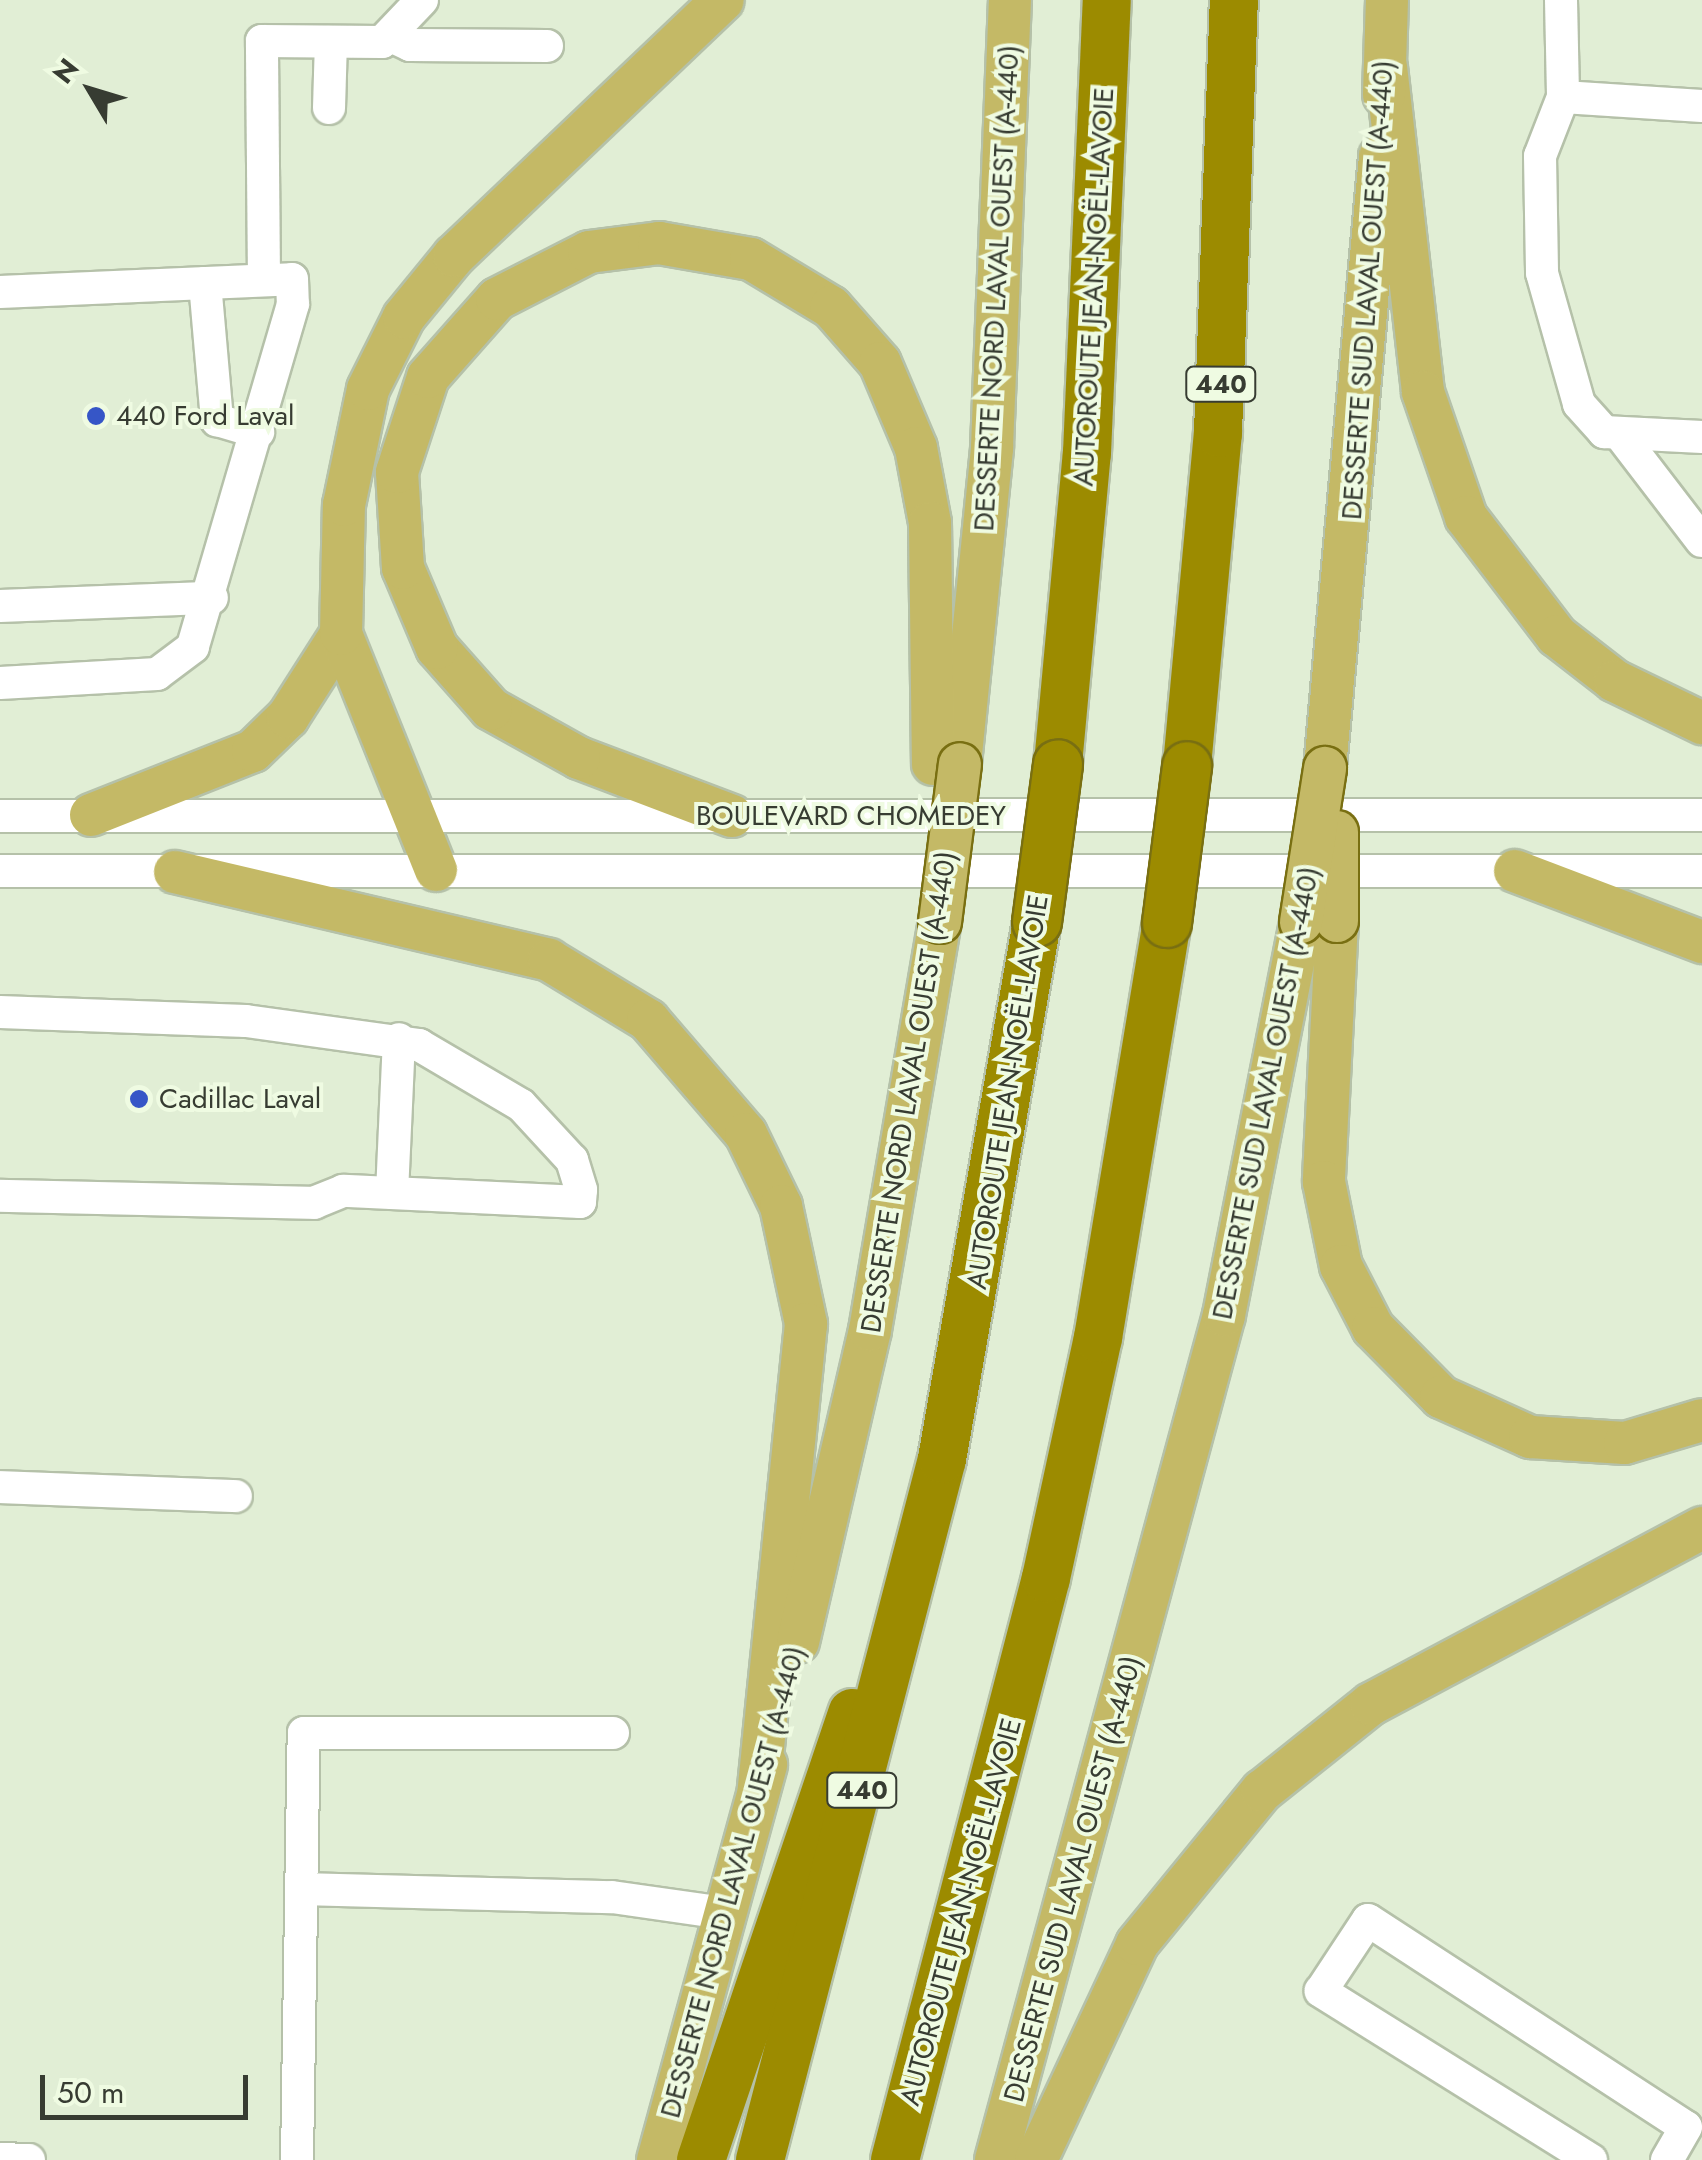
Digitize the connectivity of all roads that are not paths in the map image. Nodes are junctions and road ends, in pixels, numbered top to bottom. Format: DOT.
graph roads {
  1 [pos="422,0"];
  2 [pos="723,0"];
  3 [pos="1010,0"];
  4 [pos="1107,0"];
  5 [pos="1234,0"];
  6 [pos="1387,0"];
  7 [pos="1561,0"];
  8 [pos="392,36"];
  9 [pos="330,42"];
  10 [pos="547,46"];
  11 [pos="1386,68"];
  12 [pos="1564,97"];
  13 [pos="1702,106"];
  14 [pos="328,108"];
  15 [pos="264,280"];
  16 [pos="205,283"];
  17 [pos="0,292"];
  18 [pos="258,432"];
  19 [pos="1619,433"];
  20 [pos="1702,437"];
  21 [pos="1702,541"];
  22 [pos="212,598"];
  23 [pos="0,606"];
  24 [pos="341,634"];
  25 [pos="0,683"];
  26 [pos="1702,723"];
  27 [pos="947,764"];
  28 [pos="1702,815"];
  29 [pos="0,816"];
  30 [pos="91,816"];
  31 [pos="732,816"];
  32 [pos="410,818"];
  33 [pos="436,870"];
  34 [pos="0,871"];
  35 [pos="1515,871"];
  36 [pos="175,872"];
  37 [pos="1702,872"];
  38 [pos="1319,922"];
  39 [pos="1702,942"];
  40 [pos="0,1012"];
  41 [pos="398,1039"];
  42 [pos="392,1193"];
  43 [pos="0,1196"];
  44 [pos="952,1416"];
  45 [pos="1702,1420"];
  46 [pos="0,1488"];
  47 [pos="236,1496"];
  48 [pos="1702,1528"];
  49 [pos="613,1733"];
  50 [pos="760,1790"];
  51 [pos="301,1889"];
  52 [pos="726,1913"];
  53 [pos="0,2160"];
  54 [pos="29,2160"];
  55 [pos="296,2160"];
  56 [pos="658,2160"];
  57 [pos="701,2160"];
  58 [pos="760,2160"];
  59 [pos="894,2160"];
  60 [pos="996,2160"];
  61 [pos="1036,2160"];
  62 [pos="1592,2160"];
  63 [pos="1667,2160"];
  1 -- 8 [label="street"];
  2 -- 24 [label="main road"];
  3 -- 27 [label="main road, DESSERTE NORD LAVAL OUEST (A-440)"];
  4 -- 44 [label="highway, AUTOROUTE JEAN-NOËL-LAVOIE / 440, bridge"];
  5 -- 59 [label="highway, AUTOROUTE JEAN-NOËL-LAVOIE / 440, bridge"];
  6 -- 11 [label="main road, DESSERTE SUD LAVAL OUEST (A-440)"];
  7 -- 12 [label="street"];
  8 -- 9 [label="street"];
  8 -- 10 [label="street"];
  9 -- 14 [label="street"];
  9 -- 15 [label="street"];
  11 -- 26 [label="main road"];
  11 -- 38 [label="main road, DESSERTE SUD LAVAL OUEST (A-440), bridge"];
  12 -- 13 [label="street"];
  12 -- 19 [label="street"];
  15 -- 16 [label="street"];
  15 -- 18 [label="street"];
  16 -- 17 [label="street"];
  16 -- 18 [label="street"];
  18 -- 22 [label="street"];
  19 -- 20 [label="street"];
  19 -- 21 [label="street"];
  22 -- 23 [label="street"];
  22 -- 25 [label="street"];
  24 -- 30 [label="main road"];
  24 -- 32 [label="main road"];
  27 -- 31 [label="main road"];
  27 -- 50 [label="main road, DESSERTE NORD LAVAL OUEST (A-440), bridge"];
  28 -- 31 [label="street, BOULEVARD CHOMEDEY"];
  29 -- 30 [label="street, BOULEVARD CHOMEDEY"];
  30 -- 32 [label="street, BOULEVARD CHOMEDEY"];
  31 -- 32 [label="street, BOULEVARD CHOMEDEY"];
  32 -- 33 [label="main road"];
  33 -- 35 [label="street, BOULEVARD CHOMEDEY"];
  33 -- 36 [label="street, BOULEVARD CHOMEDEY"];
  34 -- 36 [label="street, BOULEVARD CHOMEDEY"];
  35 -- 37 [label="street, BOULEVARD CHOMEDEY"];
  35 -- 39 [label="main road"];
  36 -- 50 [label="main road"];
  38 -- 45 [label="main road"];
  38 -- 60 [label="main road, DESSERTE SUD LAVAL OUEST (A-440)"];
  40 -- 41 [label="street"];
  41 -- 42 [label="street"];
  41 -- 42 [label="street"];
  42 -- 43 [label="street"];
  44 -- 57 [label="highway"];
  44 -- 58 [label="highway, AUTOROUTE JEAN-NOËL-LAVOIE / 440"];
  46 -- 47 [label="street"];
  48 -- 61 [label="main road"];
  49 -- 51 [label="street"];
  50 -- 52 [label="main road, DESSERTE NORD LAVAL OUEST (A-440)"];
  51 -- 52 [label="street"];
  51 -- 55 [label="street"];
  52 -- 56 [label="main road, DESSERTE NORD LAVAL OUEST (A-440)"];
  53 -- 54 [label="street"];
  62 -- 63 [label="street"];
}
